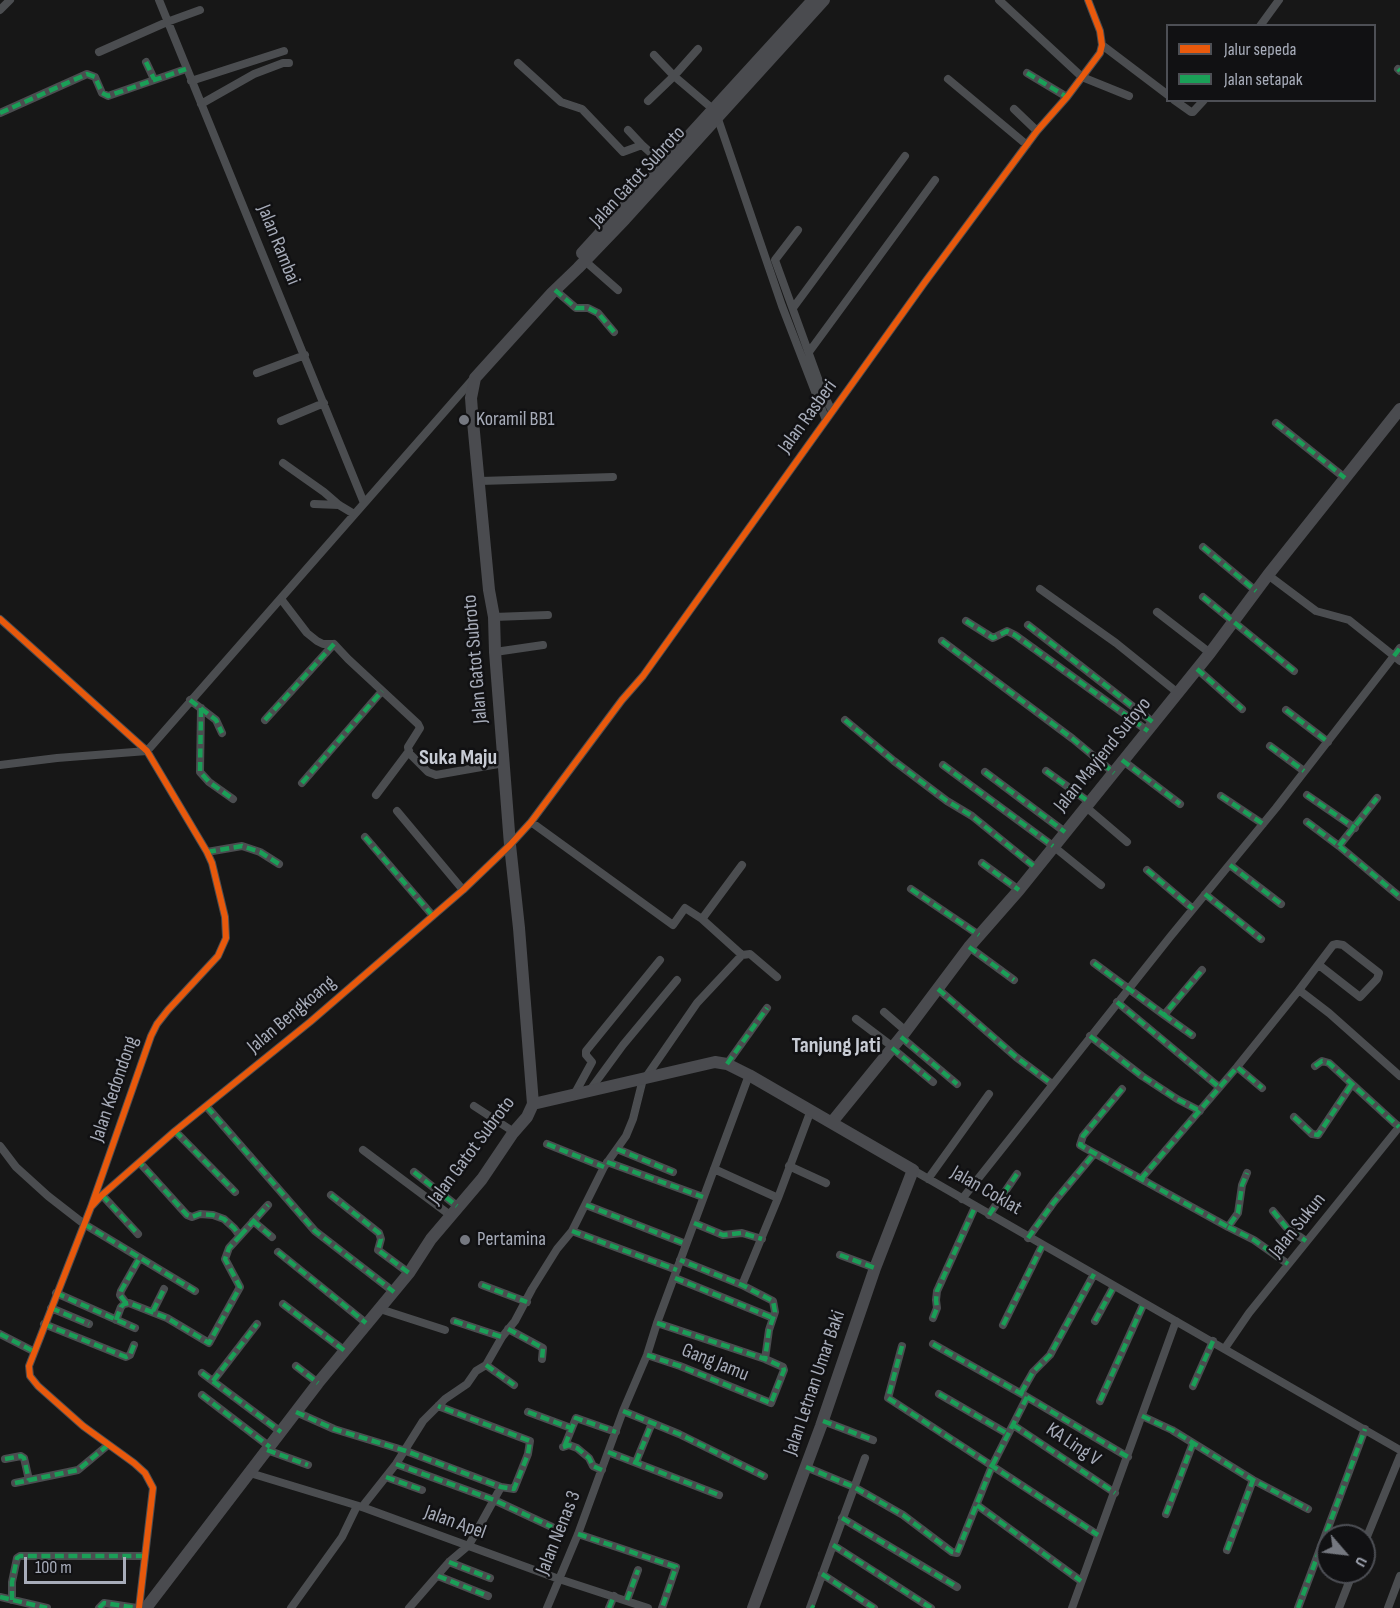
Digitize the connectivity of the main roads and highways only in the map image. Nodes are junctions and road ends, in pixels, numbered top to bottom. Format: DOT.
graph roads {
  1 [pos="813,0"];
  2 [pos="824,0"];
  3 [pos="716,114"];
  4 [pos="556,289"];
  5 [pos="1400,409"];
  6 [pos="532,1104"];
  7 [pos="832,1122"];
  8 [pos="913,1170"];
  9 [pos="146,1608"];
  10 [pos="753,1608"];
  1 -- 3 [label="main road"];
  2 -- 3 [label="main road, Jalan Gatot Subroto"];
  3 -- 4 [label="main road, Jalan Gatot Subroto"];
  3 -- 4 [label="main road"];
  4 -- 6 [label="main road, Jalan Gatot Subroto"];
  5 -- 7 [label="main road, Jalan Mayjend Sutoyo"];
  6 -- 7 [label="main road, Jalan Coklat"];
  6 -- 9 [label="main road, Jalan Gatot Subroto"];
  7 -- 8 [label="main road, Jalan Coklat"];
  8 -- 10 [label="main road, Jalan Letnan Umar Baki"];
}
